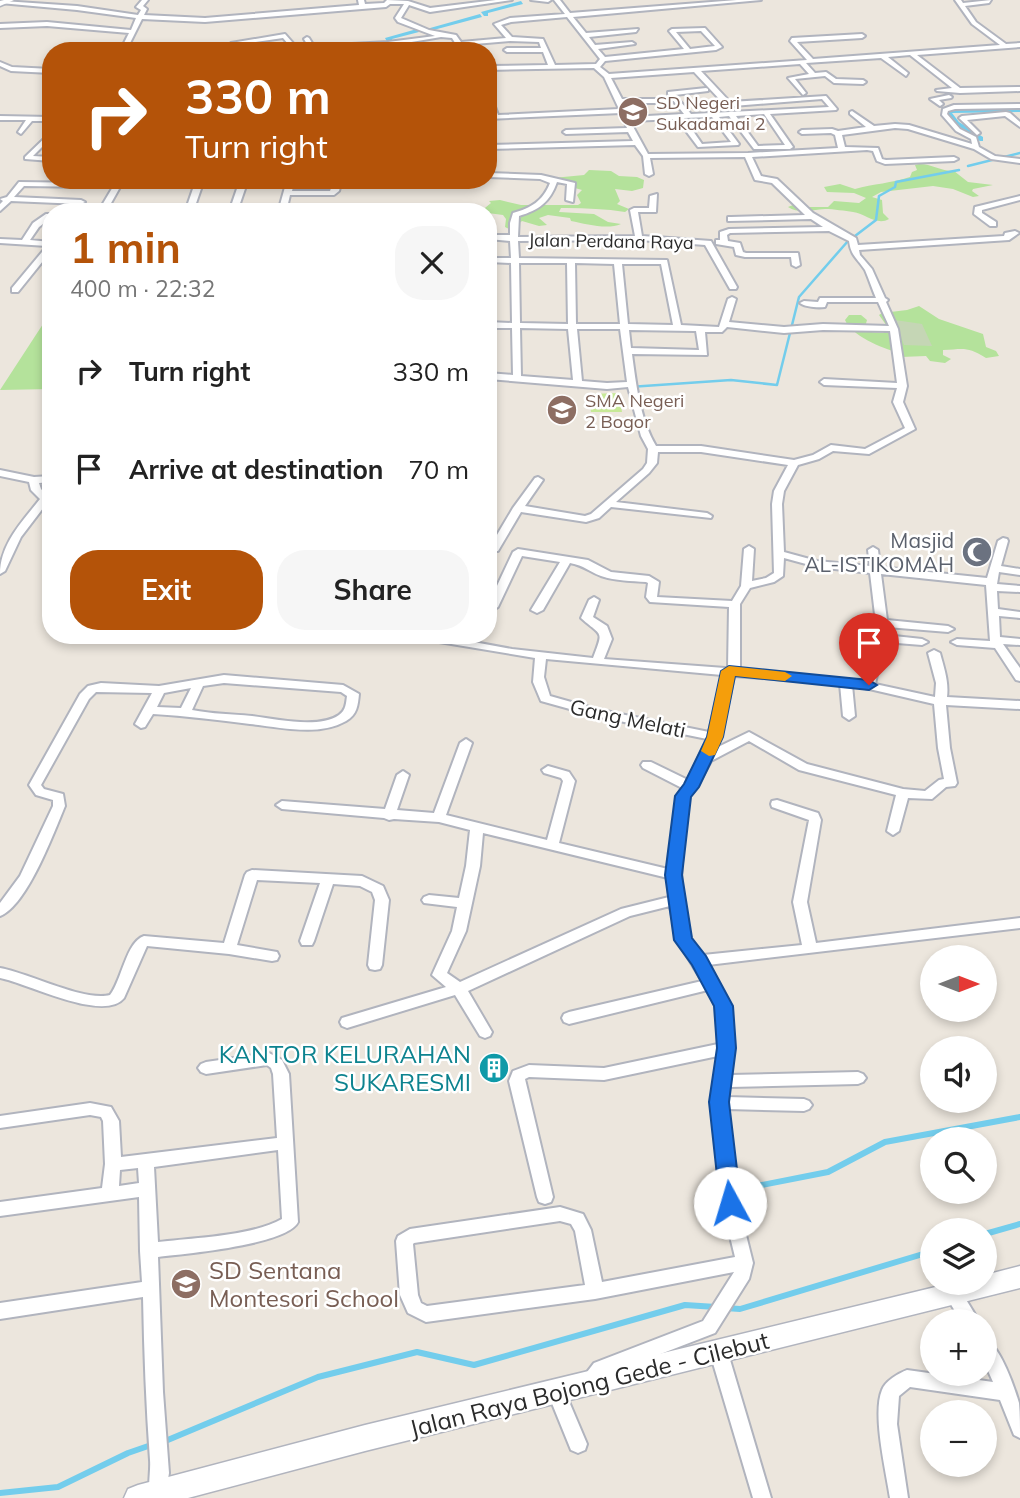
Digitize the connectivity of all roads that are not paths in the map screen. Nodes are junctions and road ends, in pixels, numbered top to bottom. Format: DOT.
graph roads {
  1 [pos="42,0"];
  2 [pos="145,0"];
  3 [pos="509,0"];
  4 [pos="534,0"];
  5 [pos="548,0"];
  6 [pos="557,0"];
  7 [pos="667,0"];
  8 [pos="756,0"];
  9 [pos="390,1"];
  10 [pos="738,1"];
  11 [pos="989,1"];
  12 [pos="4,2"];
  13 [pos="698,2"];
  14 [pos="961,2"];
  15 [pos="362,3"];
  16 [pos="408,3"];
  17 [pos="35,5"];
  18 [pos="673,6"];
  19 [pos="650,8"];
  20 [pos="625,10"];
  21 [pos="568,14"];
  22 [pos="655,15"];
  23 [pos="139,17"];
  24 [pos="214,19"];
  25 [pos="92,20"];
  26 [pos="635,20"];
  27 [pos="12,25"];
  28 [pos="0,26"];
  29 [pos="82,27"];
  30 [pos="215,27"];
  31 [pos="636,30"];
  32 [pos="133,32"];
  33 [pos="586,35"];
  34 [pos="862,36"];
  35 [pos="438,37"];
  36 [pos="307,39"];
  37 [pos="510,39"];
  38 [pos="128,42"];
  39 [pos="241,42"];
  40 [pos="290,42"];
  41 [pos="309,42"];
  42 [pos="402,42"];
  43 [pos="456,42"];
  44 [pos="490,42"];
  45 [pos="632,44"];
  46 [pos="644,44"];
  47 [pos="1004,45"];
  48 [pos="1020,45"];
  49 [pos="595,47"];
  50 [pos="507,50"];
  51 [pos="546,50"];
  52 [pos="688,50"];
  53 [pos="911,52"];
  54 [pos="653,53"];
  55 [pos="881,55"];
  56 [pos="603,58"];
  57 [pos="811,60"];
  58 [pos="801,61"];
  59 [pos="1,66"];
  60 [pos="552,66"];
  61 [pos="596,66"];
  62 [pos="497,68"];
  63 [pos="692,69"];
  64 [pos="42,71"];
  65 [pos="906,74"];
  66 [pos="813,75"];
  67 [pos="607,76"];
  68 [pos="863,82"];
  69 [pos="706,87"];
  70 [pos="1020,89"];
  71 [pos="939,90"];
  72 [pos="959,90"];
  73 [pos="803,93"];
  74 [pos="621,101"];
  75 [pos="662,101"];
  76 [pos="729,104"];
  77 [pos="719,105"];
  78 [pos="1020,106"];
  79 [pos="943,109"];
  80 [pos="587,113"];
  81 [pos="766,113"];
  82 [pos="852,113"];
  83 [pos="1020,113"];
  84 [pos="1006,114"];
  85 [pos="626,115"];
  86 [pos="714,115"];
  87 [pos="733,115"];
  88 [pos="679,116"];
  89 [pos="689,116"];
  90 [pos="497,117"];
  91 [pos="0,118"];
  92 [pos="30,119"];
  93 [pos="42,119"];
  94 [pos="590,121"];
  95 [pos="1020,125"];
  96 [pos="873,129"];
  97 [pos="631,130"];
  98 [pos="21,132"];
  99 [pos="566,132"];
  100 [pos="802,132"];
  101 [pos="977,132"];
  102 [pos="838,135"];
  103 [pos="731,136"];
  104 [pos="748,136"];
  105 [pos="42,142"];
  106 [pos="637,143"];
  107 [pos="37,147"];
  108 [pos="42,147"];
  109 [pos="497,147"];
  110 [pos="976,148"];
  111 [pos="842,150"];
  112 [pos="748,155"];
  113 [pos="646,156"];
  114 [pos="42,159"];
  115 [pos="954,159"];
  116 [pos="1005,160"];
  117 [pos="1020,161"];
  118 [pos="649,174"];
  119 [pos="29,176"];
  120 [pos="497,176"];
  121 [pos="551,179"];
  122 [pos="22,184"];
  123 [pos="42,184"];
  124 [pos="288,189"];
  125 [pos="336,189"];
  126 [pos="286,193"];
  127 [pos="654,196"];
  128 [pos="1020,198"];
  129 [pos="4,199"];
  130 [pos="570,200"];
  131 [pos="81,202"];
  132 [pos="284,203"];
  133 [pos="0,209"];
  134 [pos="813,217"];
  135 [pos="731,219"];
  136 [pos="42,221"];
  137 [pos="993,224"];
  138 [pos="827,229"];
  139 [pos="497,237"];
  140 [pos="513,238"];
  141 [pos="639,238"];
  142 [pos="950,238"];
  143 [pos="1013,238"];
  144 [pos="0,241"];
  145 [pos="724,242"];
  146 [pos="24,243"];
  147 [pos="708,243"];
  148 [pos="42,244"];
  149 [pos="853,247"];
  150 [pos="962,250"];
  151 [pos="42,256"];
  152 [pos="497,260"];
  153 [pos="514,260"];
  154 [pos="571,261"];
  155 [pos="618,261"];
  156 [pos="796,265"];
  157 [pos="733,286"];
  158 [pos="15,290"];
  159 [pos="732,299"];
  160 [pos="884,300"];
  161 [pos="804,303"];
  162 [pos="724,324"];
  163 [pos="497,326"];
  164 [pos="516,326"];
  165 [pos="572,326"];
  166 [pos="624,326"];
  167 [pos="677,326"];
  168 [pos="894,329"];
  169 [pos="700,330"];
  170 [pos="784,330"];
  171 [pos="628,351"];
  172 [pos="497,376"];
  173 [pos="517,377"];
  174 [pos="824,382"];
  175 [pos="578,384"];
  176 [pos="902,386"];
  177 [pos="633,388"];
  178 [pos="653,449"];
  179 [pos="794,463"];
  180 [pos="0,473"];
  181 [pos="42,479"];
  182 [pos="34,480"];
  183 [pos="538,480"];
  184 [pos="42,496"];
  185 [pos="42,503"];
  186 [pos="609,504"];
  187 [pos="518,508"];
  188 [pos="707,516"];
  189 [pos="497,539"];
  190 [pos="1003,541"];
  191 [pos="497,549"];
  192 [pos="749,549"];
  193 [pos="873,550"];
  194 [pos="518,552"];
  195 [pos="780,554"];
  196 [pos="567,559"];
  197 [pos="994,568"];
  198 [pos="0,571"];
  199 [pos="876,571"];
  200 [pos="1020,572"];
  201 [pos="992,585"];
  202 [pos="746,586"];
  203 [pos="1020,589"];
  204 [pos="497,598"];
  205 [pos="594,600"];
  206 [pos="735,604"];
  207 [pos="537,610"];
  208 [pos="994,612"];
  209 [pos="1020,615"];
  210 [pos="882,624"];
  211 [pos="948,629"];
  212 [pos="879,638"];
  213 [pos="922,642"];
  214 [pos="957,642"];
  215 [pos="1020,642"];
  216 [pos="996,643"];
  217 [pos="472,644"];
  218 [pos="934,653"];
  219 [pos="541,655"];
  220 [pos="597,662"];
  221 [pos="731,671"];
  222 [pos="1020,677"];
  223 [pos="846,682"];
  224 [pos="198,685"];
  225 [pos="869,685"];
  226 [pos="159,690"];
  227 [pos="940,701"];
  228 [pos="1020,705"];
  229 [pos="150,710"];
  230 [pos="185,712"];
  231 [pos="849,716"];
  232 [pos="141,724"];
  233 [pos="715,737"];
  234 [pos="466,743"];
  235 [pos="706,758"];
  236 [pos="647,765"];
  237 [pos="548,770"];
  238 [pos="403,775"];
  239 [pos="691,787"];
  240 [pos="902,793"];
  241 [pos="777,804"];
  242 [pos="282,805"];
  243 [pos="389,816"];
  244 [pos="439,818"];
  245 [pos="477,828"];
  246 [pos="893,831"];
  247 [pos="552,844"];
  248 [pos="674,875"];
  249 [pos="328,880"];
  250 [pos="429,900"];
  251 [pos="676,900"];
  252 [pos="463,903"];
  253 [pos="1,909"];
  254 [pos="1020,923"];
  255 [pos="306,941"];
  256 [pos="229,949"];
  257 [pos="810,949"];
  258 [pos="272,956"];
  259 [pos="699,961"];
  260 [pos="375,965"];
  261 [pos="0,974"];
  262 [pos="712,984"];
  263 [pos="459,989"];
  264 [pos="569,1018"];
  265 [pos="347,1022"];
  266 [pos="485,1032"];
  267 [pos="726,1048"];
  268 [pos="206,1068"];
  269 [pos="858,1078"];
  270 [pos="722,1081"];
  271 [pos="719,1102"];
  272 [pos="804,1105"];
  273 [pos="0,1122"];
  274 [pos="285,1143"];
  275 [pos="146,1161"];
  276 [pos="113,1164"];
  277 [pos="146,1189"];
  278 [pos="110,1193"];
  279 [pos="545,1197"];
  280 [pos="0,1209"];
  281 [pos="148,1251"];
  282 [pos="743,1271"];
  283 [pos="1020,1277"];
  284 [pos="997,1282"];
  285 [pos="151,1288"];
  286 [pos="595,1291"];
  287 [pos="945,1295"];
  288 [pos="0,1311"];
  289 [pos="709,1327"];
  290 [pos="719,1353"];
  291 [pos="997,1373"];
  292 [pos="584,1384"];
  293 [pos="556,1391"];
  294 [pos="1007,1393"];
  295 [pos="1020,1429"];
  296 [pos="578,1444"];
  297 [pos="152,1488"];
  298 [pos="762,1498"];
  299 [pos="900,1498"];
  1 -- 17 [label="street"];
  2 -- 23 [label="street"];
  3 -- 16 [label="street"];
  4 -- 5 [label="street"];
  6 -- 21 [label="street"];
  7 -- 18 [label="street"];
  8 -- 10 [label="street"];
  9 -- 15 [label="street"];
  9 -- 16 [label="street"];
  10 -- 13 [label="street"];
  11 -- 14 [label="street"];
  12 -- 17 [label="street"];
  13 -- 18 [label="street"];
  14 -- 47 [label="street"];
  15 -- 24 [label="street"];
  16 -- 35 [label="street"];
  17 -- 23 [label="street"];
  17 -- 27 [label="street"];
  18 -- 19 [label="street"];
  19 -- 20 [label="street"];
  19 -- 22 [label="street"];
  20 -- 21 [label="street"];
  20 -- 26 [label="street"];
  21 -- 33 [label="street"];
  21 -- 37 [label="street"];
  23 -- 24 [label="street"];
  23 -- 32 [label="street"];
  24 -- 30 [label="street"];
  25 -- 29 [label="street"];
  27 -- 28 [label="street"];
  27 -- 29 [label="street"];
  29 -- 32 [label="street"];
  31 -- 33 [label="street"];
  32 -- 38 [label="street"];
  33 -- 49 [label="street"];
  34 -- 57 [label="street"];
  35 -- 42 [label="street"];
  35 -- 43 [label="street"];
  36 -- 41 [label="street"];
  37 -- 44 [label="street"];
  37 -- 51 [label="street"];
  39 -- 40 [label="street"];
  45 -- 49 [label="street"];
  46 -- 54 [label="street"];
  47 -- 48 [label="street"];
  47 -- 53 [label="street"];
  49 -- 56 [label="street"];
  50 -- 51 [label="street"];
  51 -- 60 [label="street"];
  52 -- 52 [label="street"];
  52 -- 54 [label="street"];
  53 -- 55 [label="street"];
  53 -- 72 [label="street"];
  54 -- 56 [label="street"];
  55 -- 57 [label="street"];
  55 -- 65 [label="street"];
  56 -- 61 [label="street"];
  57 -- 58 [label="street"];
  58 -- 63 [label="street"];
  58 -- 66 [label="street"];
  59 -- 64 [label="street"];
  60 -- 61 [label="street"];
  60 -- 62 [label="street"];
  61 -- 67 [label="street"];
  63 -- 67 [label="street"];
  63 -- 69 [label="street"];
  66 -- 68 [label="street"];
  66 -- 73 [label="street"];
  67 -- 74 [label="street"];
  69 -- 76 [label="street"];
  69 -- 77 [label="street"];
  69 -- 89 [label="street"];
  70 -- 72 [label="street"];
  71 -- 72 [label="street"];
  72 -- 79 [label="street"];
  74 -- 75 [label="street"];
  74 -- 85 [label="street"];
  76 -- 77 [label="street"];
  76 -- 81 [label="street"];
  76 -- 87 [label="street"];
  77 -- 87 [label="street"];
  78 -- 79 [label="street"];
  79 -- 110 [label="street"];
  80 -- 85 [label="street"];
  80 -- 90 [label="street"];
  80 -- 94 [label="street"];
  81 -- 87 [label="street"];
  81 -- 104 [label="street"];
  82 -- 96 [label="street"];
  83 -- 84 [label="street"];
  84 -- 95 [label="street"];
  84 -- 101 [label="street"];
  85 -- 88 [label="street"];
  85 -- 97 [label="street"];
  86 -- 87 [label="street"];
  86 -- 89 [label="street"];
  86 -- 103 [label="street"];
  87 -- 104 [label="street"];
  88 -- 89 [label="street"];
  88 -- 103 [label="street"];
  91 -- 92 [label="street"];
  92 -- 93 [label="street"];
  92 -- 98 [label="street"];
  96 -- 102 [label="street"];
  96 -- 110 [label="street"];
  97 -- 99 [label="street"];
  97 -- 106 [label="street"];
  100 -- 102 [label="street"];
  102 -- 111 [label="street"];
  103 -- 104 [label="street"];
  105 -- 107 [label="street"];
  106 -- 109 [label="street"];
  106 -- 113 [label="street"];
  107 -- 108 [label="street"];
  107 -- 114 [label="street"];
  110 -- 116 [label="street"];
  111 -- 112 [label="street"];
  111 -- 115 [label="street"];
  112 -- 113 [label="street"];
  112 -- 134 [label="street"];
  113 -- 118 [label="street"];
  116 -- 117 [label="street"];
  119 -- 122 [label="street"];
  120 -- 121 [label="street"];
  121 -- 130 [label="street"];
  121 -- 140 [label="street"];
  122 -- 123 [label="street"];
  122 -- 129 [label="street"];
  124 -- 126 [label="street"];
  125 -- 126 [label="street"];
  126 -- 132 [label="street"];
  127 -- 141 [label="street"];
  128 -- 137 [label="street"];
  129 -- 131 [label="street"];
  129 -- 133 [label="street"];
  134 -- 135 [label="street"];
  134 -- 138 [label="street"];
  136 -- 146 [label="street"];
  138 -- 145 [label="street"];
  138 -- 149 [label="street"];
  139 -- 140 [label="street, Jalan Perdana Raya"];
  140 -- 141 [label="street, Jalan Perdana Raya"];
  140 -- 153 [label="street"];
  141 -- 147 [label="street, Jalan Perdana Raya"];
  142 -- 143 [label="street"];
  142 -- 149 [label="street"];
  142 -- 150 [label="street"];
  144 -- 146 [label="street"];
  145 -- 147 [label="street, Jalan Perdana Raya"];
  145 -- 156 [label="street, Jalan Perdana Raya"];
  146 -- 148 [label="street"];
  147 -- 157 [label="street, Jalan Perdana Raya"];
  149 -- 160 [label="street"];
  151 -- 158 [label="street"];
  152 -- 153 [label="street"];
  153 -- 154 [label="street"];
  153 -- 164 [label="street"];
  154 -- 155 [label="street"];
  154 -- 165 [label="street"];
  155 -- 166 [label="street"];
  155 -- 167 [label="street"];
  159 -- 162 [label="street"];
  160 -- 161 [label="street"];
  160 -- 168 [label="street"];
  162 -- 169 [label="street"];
  162 -- 170 [label="street"];
  163 -- 164 [label="street"];
  164 -- 165 [label="street"];
  164 -- 173 [label="street"];
  165 -- 166 [label="street"];
  165 -- 175 [label="street"];
  166 -- 167 [label="street"];
  166 -- 171 [label="street"];
  167 -- 169 [label="street"];
  168 -- 170 [label="street"];
  168 -- 176 [label="street"];
  169 -- 171 [label="street"];
  171 -- 177 [label="street"];
  172 -- 173 [label="street"];
  173 -- 175 [label="street"];
  174 -- 176 [label="street"];
  175 -- 177 [label="street"];
  176 -- 179 [label="street"];
  177 -- 178 [label="street"];
  178 -- 179 [label="street"];
  178 -- 186 [label="street"];
  179 -- 195 [label="street"];
  180 -- 182 [label="street"];
  181 -- 182 [label="street"];
  182 -- 184 [label="street"];
  183 -- 187 [label="street"];
  185 -- 198 [label="street"];
  186 -- 187 [label="street"];
  186 -- 188 [label="street"];
  187 -- 189 [label="street"];
  190 -- 197 [label="street"];
  191 -- 194 [label="street"];
  192 -- 202 [label="street"];
  193 -- 199 [label="street"];
  194 -- 196 [label="street"];
  194 -- 204 [label="street"];
  195 -- 199 [label="street"];
  195 -- 202 [label="street"];
  196 -- 206 [label="street"];
  196 -- 207 [label="street"];
  197 -- 200 [label="street"];
  197 -- 201 [label="street"];
  199 -- 201 [label="street"];
  199 -- 210 [label="street"];
  201 -- 203 [label="street"];
  201 -- 208 [label="street"];
  202 -- 206 [label="street"];
  205 -- 220 [label="street"];
  206 -- 221 [label="street"];
  208 -- 209 [label="street"];
  208 -- 216 [label="street"];
  210 -- 211 [label="street"];
  210 -- 212 [label="street"];
  212 -- 213 [label="street"];
  212 -- 225 [label="street"];
  214 -- 216 [label="street"];
  215 -- 216 [label="street"];
  216 -- 222 [label="street"];
  217 -- 219 [label="street"];
  218 -- 227 [label="street"];
  219 -- 220 [label="street"];
  219 -- 233 [label="street, Gang Melati"];
  220 -- 221 [label="street"];
  221 -- 223 [label="street"];
  221 -- 233 [label="street"];
  223 -- 225 [label="street"];
  223 -- 231 [label="street"];
  224 -- 226 [label="street"];
  224 -- 230 [label="street"];
  224 -- 230 [label="street"];
  225 -- 227 [label="street"];
  226 -- 229 [label="street"];
  226 -- 253 [label="street"];
  227 -- 228 [label="street"];
  227 -- 240 [label="street"];
  229 -- 230 [label="street"];
  229 -- 232 [label="street"];
  233 -- 235 [label="street"];
  234 -- 244 [label="street"];
  235 -- 239 [label="street"];
  235 -- 240 [label="street"];
  236 -- 239 [label="street"];
  237 -- 247 [label="street"];
  238 -- 243 [label="street"];
  239 -- 248 [label="street"];
  240 -- 246 [label="street"];
  241 -- 257 [label="street"];
  242 -- 243 [label="street"];
  243 -- 244 [label="street"];
  244 -- 245 [label="street"];
  245 -- 247 [label="street"];
  245 -- 252 [label="street"];
  247 -- 248 [label="street"];
  248 -- 251 [label="street"];
  249 -- 255 [label="street"];
  249 -- 256 [label="street"];
  249 -- 260 [label="street"];
  250 -- 252 [label="street"];
  251 -- 259 [label="street"];
  251 -- 263 [label="street"];
  252 -- 263 [label="street"];
  254 -- 257 [label="street"];
  256 -- 258 [label="street"];
  256 -- 261 [label="street"];
  257 -- 259 [label="street"];
  259 -- 262 [label="street"];
  262 -- 264 [label="street"];
  262 -- 267 [label="street"];
  263 -- 265 [label="street"];
  263 -- 266 [label="street"];
  267 -- 270 [label="street"];
  267 -- 279 [label="street"];
  268 -- 274 [label="street"];
  269 -- 270 [label="street"];
  270 -- 271 [label="street"];
  271 -- 272 [label="street"];
  271 -- 282 [label="street"];
  273 -- 276 [label="street"];
  274 -- 275 [label="street"];
  274 -- 281 [label="street"];
  275 -- 276 [label="street"];
  275 -- 277 [label="street"];
  276 -- 278 [label="street"];
  277 -- 278 [label="street"];
  277 -- 281 [label="street"];
  278 -- 280 [label="street"];
  281 -- 285 [label="street"];
  282 -- 286 [label="street"];
  282 -- 289 [label="street"];
  283 -- 284 [label="main road, Jalan Raya Bojong Gede - Cilebut"];
  285 -- 288 [label="street"];
  285 -- 297 [label="street"];
  286 -- 286 [label="street"];
  287 -- 290 [label="main road, Jalan Raya Bojong Gede - Cilebut"];
  289 -- 292 [label="street"];
  290 -- 292 [label="main road, Jalan Raya Bojong Gede - Cilebut"];
  290 -- 298 [label="street"];
  291 -- 294 [label="street"];
  292 -- 293 [label="main road, Jalan Raya Bojong Gede - Cilebut"];
  293 -- 296 [label="street"];
  293 -- 297 [label="main road, Jalan Raya Bojong Gede - Cilebut"];
  294 -- 295 [label="street"];
  294 -- 299 [label="street"];
}
